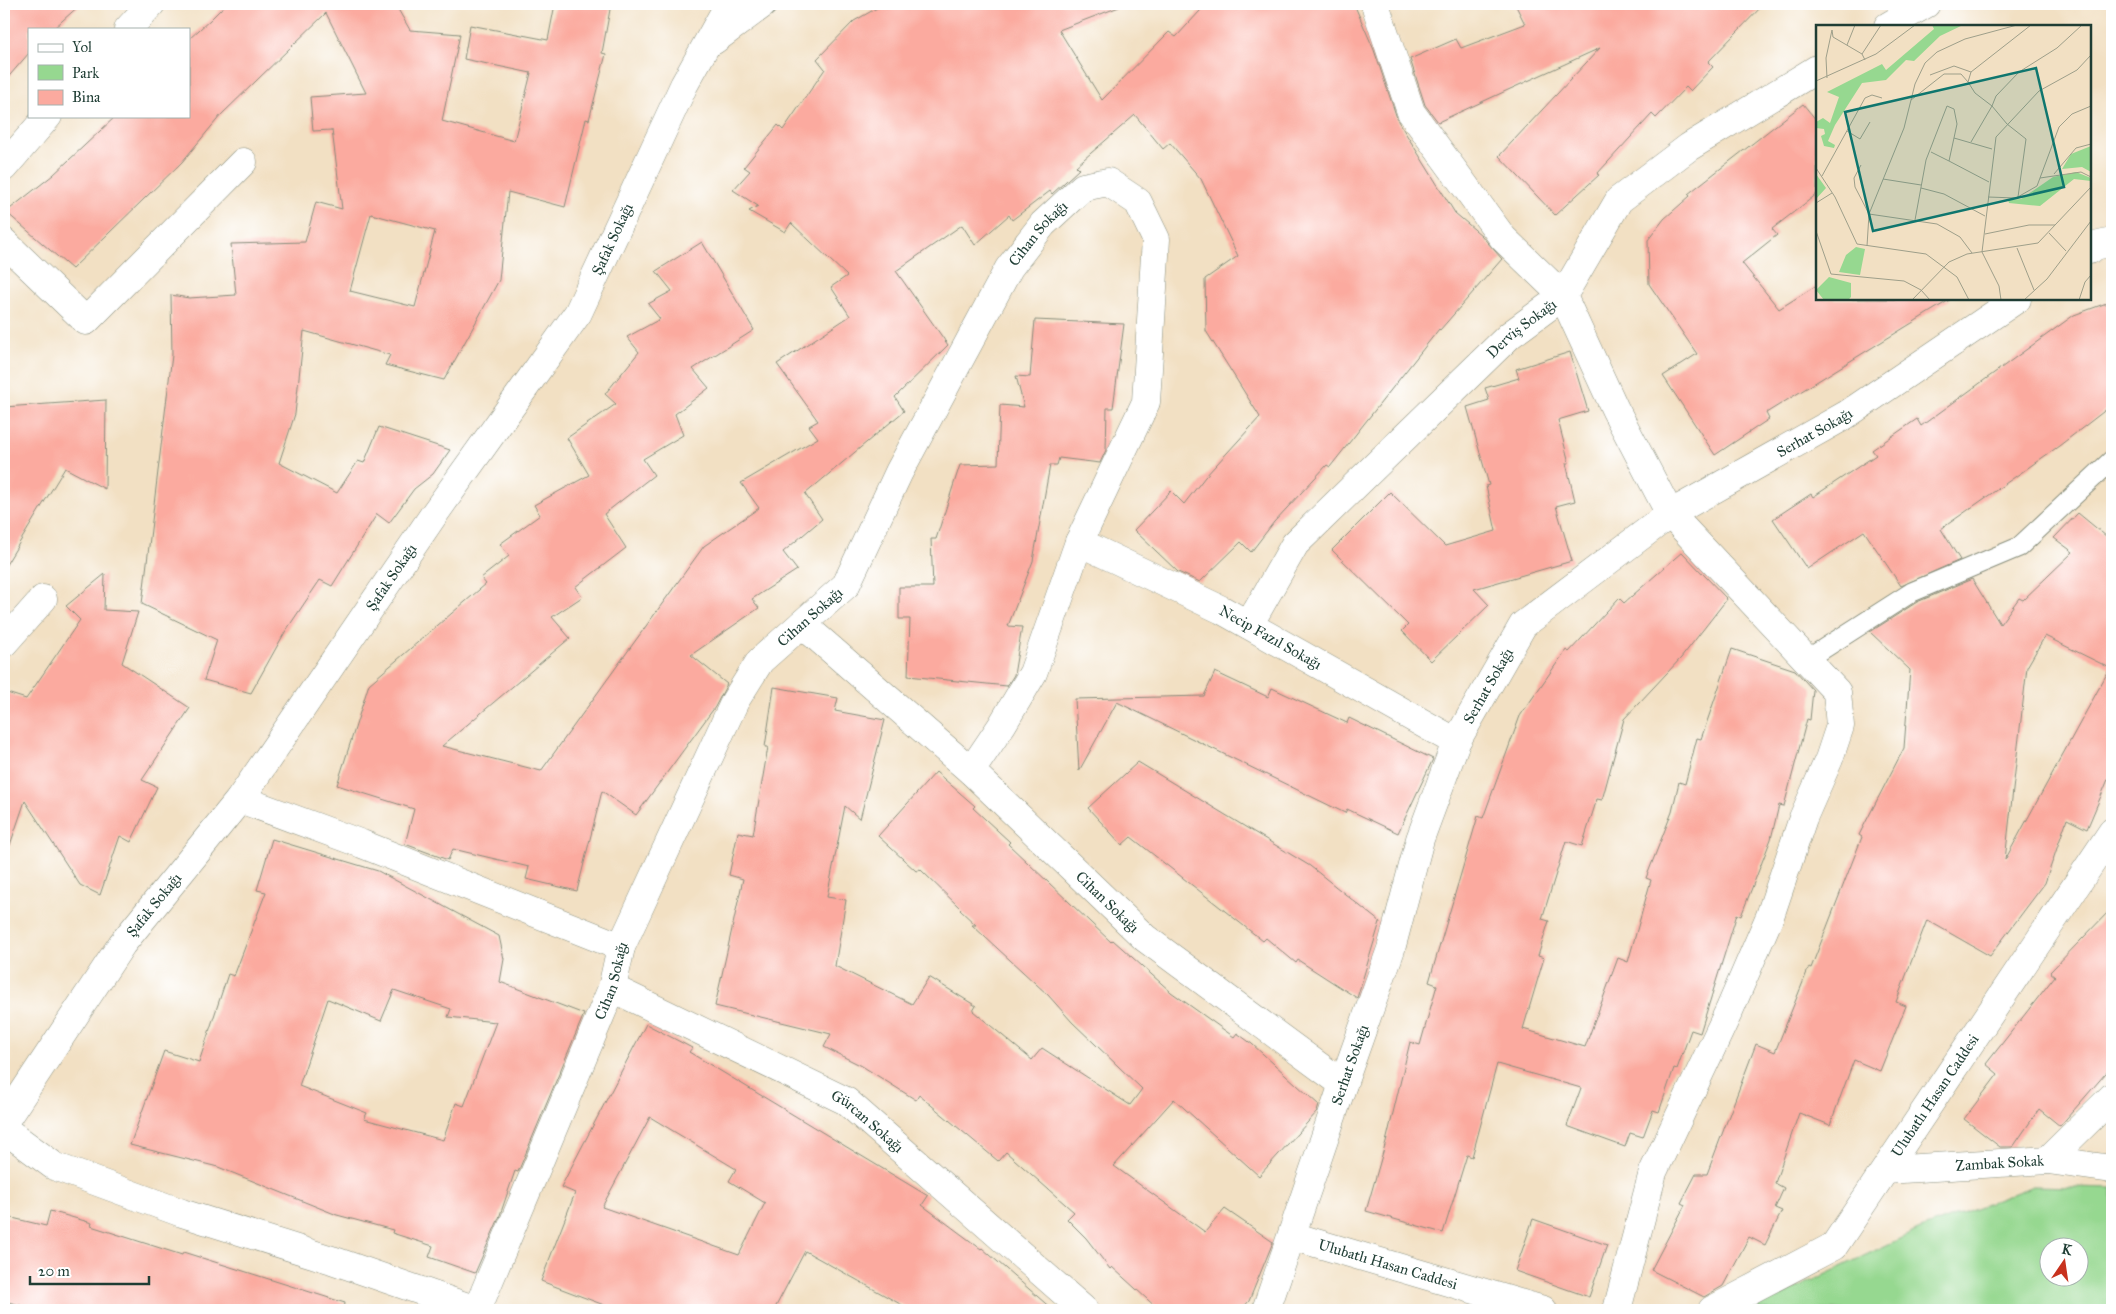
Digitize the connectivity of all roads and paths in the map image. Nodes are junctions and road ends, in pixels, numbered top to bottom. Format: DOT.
graph roads {
  1 [pos="150,4"];
  2 [pos="729,4"];
  3 [pos="763,4"];
  4 [pos="1375,4"];
  5 [pos="1926,4"];
  6 [pos="1890,25"];
  7 [pos="129,28"];
  8 [pos="706,46"];
  9 [pos="1816,70"];
  10 [pos="46,118"];
  11 [pos="243,162"];
  12 [pos="4,167"];
  13 [pos="4,242"];
  14 [pos="2112,242"];
  15 [pos="2091,249"];
  16 [pos="1563,296"];
  17 [pos="2016,300"];
  18 [pos="2112,460"];
  19 [pos="1670,514"];
  20 [pos="1079,542"];
  21 [pos="43,599"];
  22 [pos="802,624"];
  23 [pos="1249,625"];
  24 [pos="4,643"];
  25 [pos="1806,660"];
  26 [pos="1456,742"];
  27 [pos="971,771"];
  28 [pos="240,799"];
  29 [pos="2112,832"];
  30 [pos="621,947"];
  31 [pos="612,988"];
  32 [pos="1343,1084"];
  33 [pos="2112,1097"];
  34 [pos="4,1122"];
  35 [pos="4,1129"];
  36 [pos="2048,1160"];
  37 [pos="2112,1169"];
  38 [pos="1886,1170"];
  39 [pos="1292,1236"];
  40 [pos="477,1310"];
  41 [pos="1084,1310"];
  42 [pos="1266,1310"];
  43 [pos="1543,1310"];
  44 [pos="1617,1310"];
  45 [pos="1712,1310"];
  1 -- 7 [label="street"];
  2 -- 8 [label="street, Şafak Sokağı"];
  3 -- 8 [label="street"];
  4 -- 16 [label="street, Derviş Sokağı"];
  5 -- 6 [label="street"];
  8 -- 28 [label="street, Şafak Sokağı"];
  9 -- 16 [label="street"];
  10 -- 12 [label="street"];
  11 -- 13 [label="street"];
  14 -- 15 [label="street"];
  16 -- 19 [label="street"];
  16 -- 23 [label="street, Derviş Sokağı"];
  17 -- 19 [label="street, Serhat Sokağı"];
  18 -- 25 [label="lane"];
  19 -- 25 [label="street"];
  19 -- 26 [label="street, Serhat Sokağı"];
  20 -- 22 [label="street, Cihan Sokağı"];
  20 -- 23 [label="street, Necip Fazıl Sokağı"];
  20 -- 27 [label="street, Cihan Sokağı"];
  21 -- 24 [label="street"];
  22 -- 27 [label="street"];
  22 -- 30 [label="street, Cihan Sokağı"];
  23 -- 26 [label="street, Necip Fazıl Sokağı"];
  25 -- 44 [label="street"];
  26 -- 32 [label="street, Serhat Sokağı"];
  27 -- 32 [label="street, Cihan Sokağı"];
  28 -- 30 [label="street"];
  28 -- 34 [label="street, Şafak Sokağı"];
  29 -- 38 [label="street, Ulubatlı Hasan Caddesi"];
  30 -- 31 [label="street, Cihan Sokağı"];
  31 -- 40 [label="street, Cihan Sokağı"];
  31 -- 41 [label="street, Gürcan Sokağı"];
  32 -- 39 [label="street, Serhat Sokağı"];
  33 -- 36 [label="street"];
  35 -- 40 [label="street"];
  36 -- 37 [label="street, Zambak Sokak"];
  36 -- 38 [label="street, Zambak Sokak"];
  38 -- 45 [label="street, Ulubatlı Hasan Caddesi"];
  39 -- 42 [label="street, Serhat Sokağı"];
  39 -- 43 [label="street, Ulubatlı Hasan Caddesi"];
}
